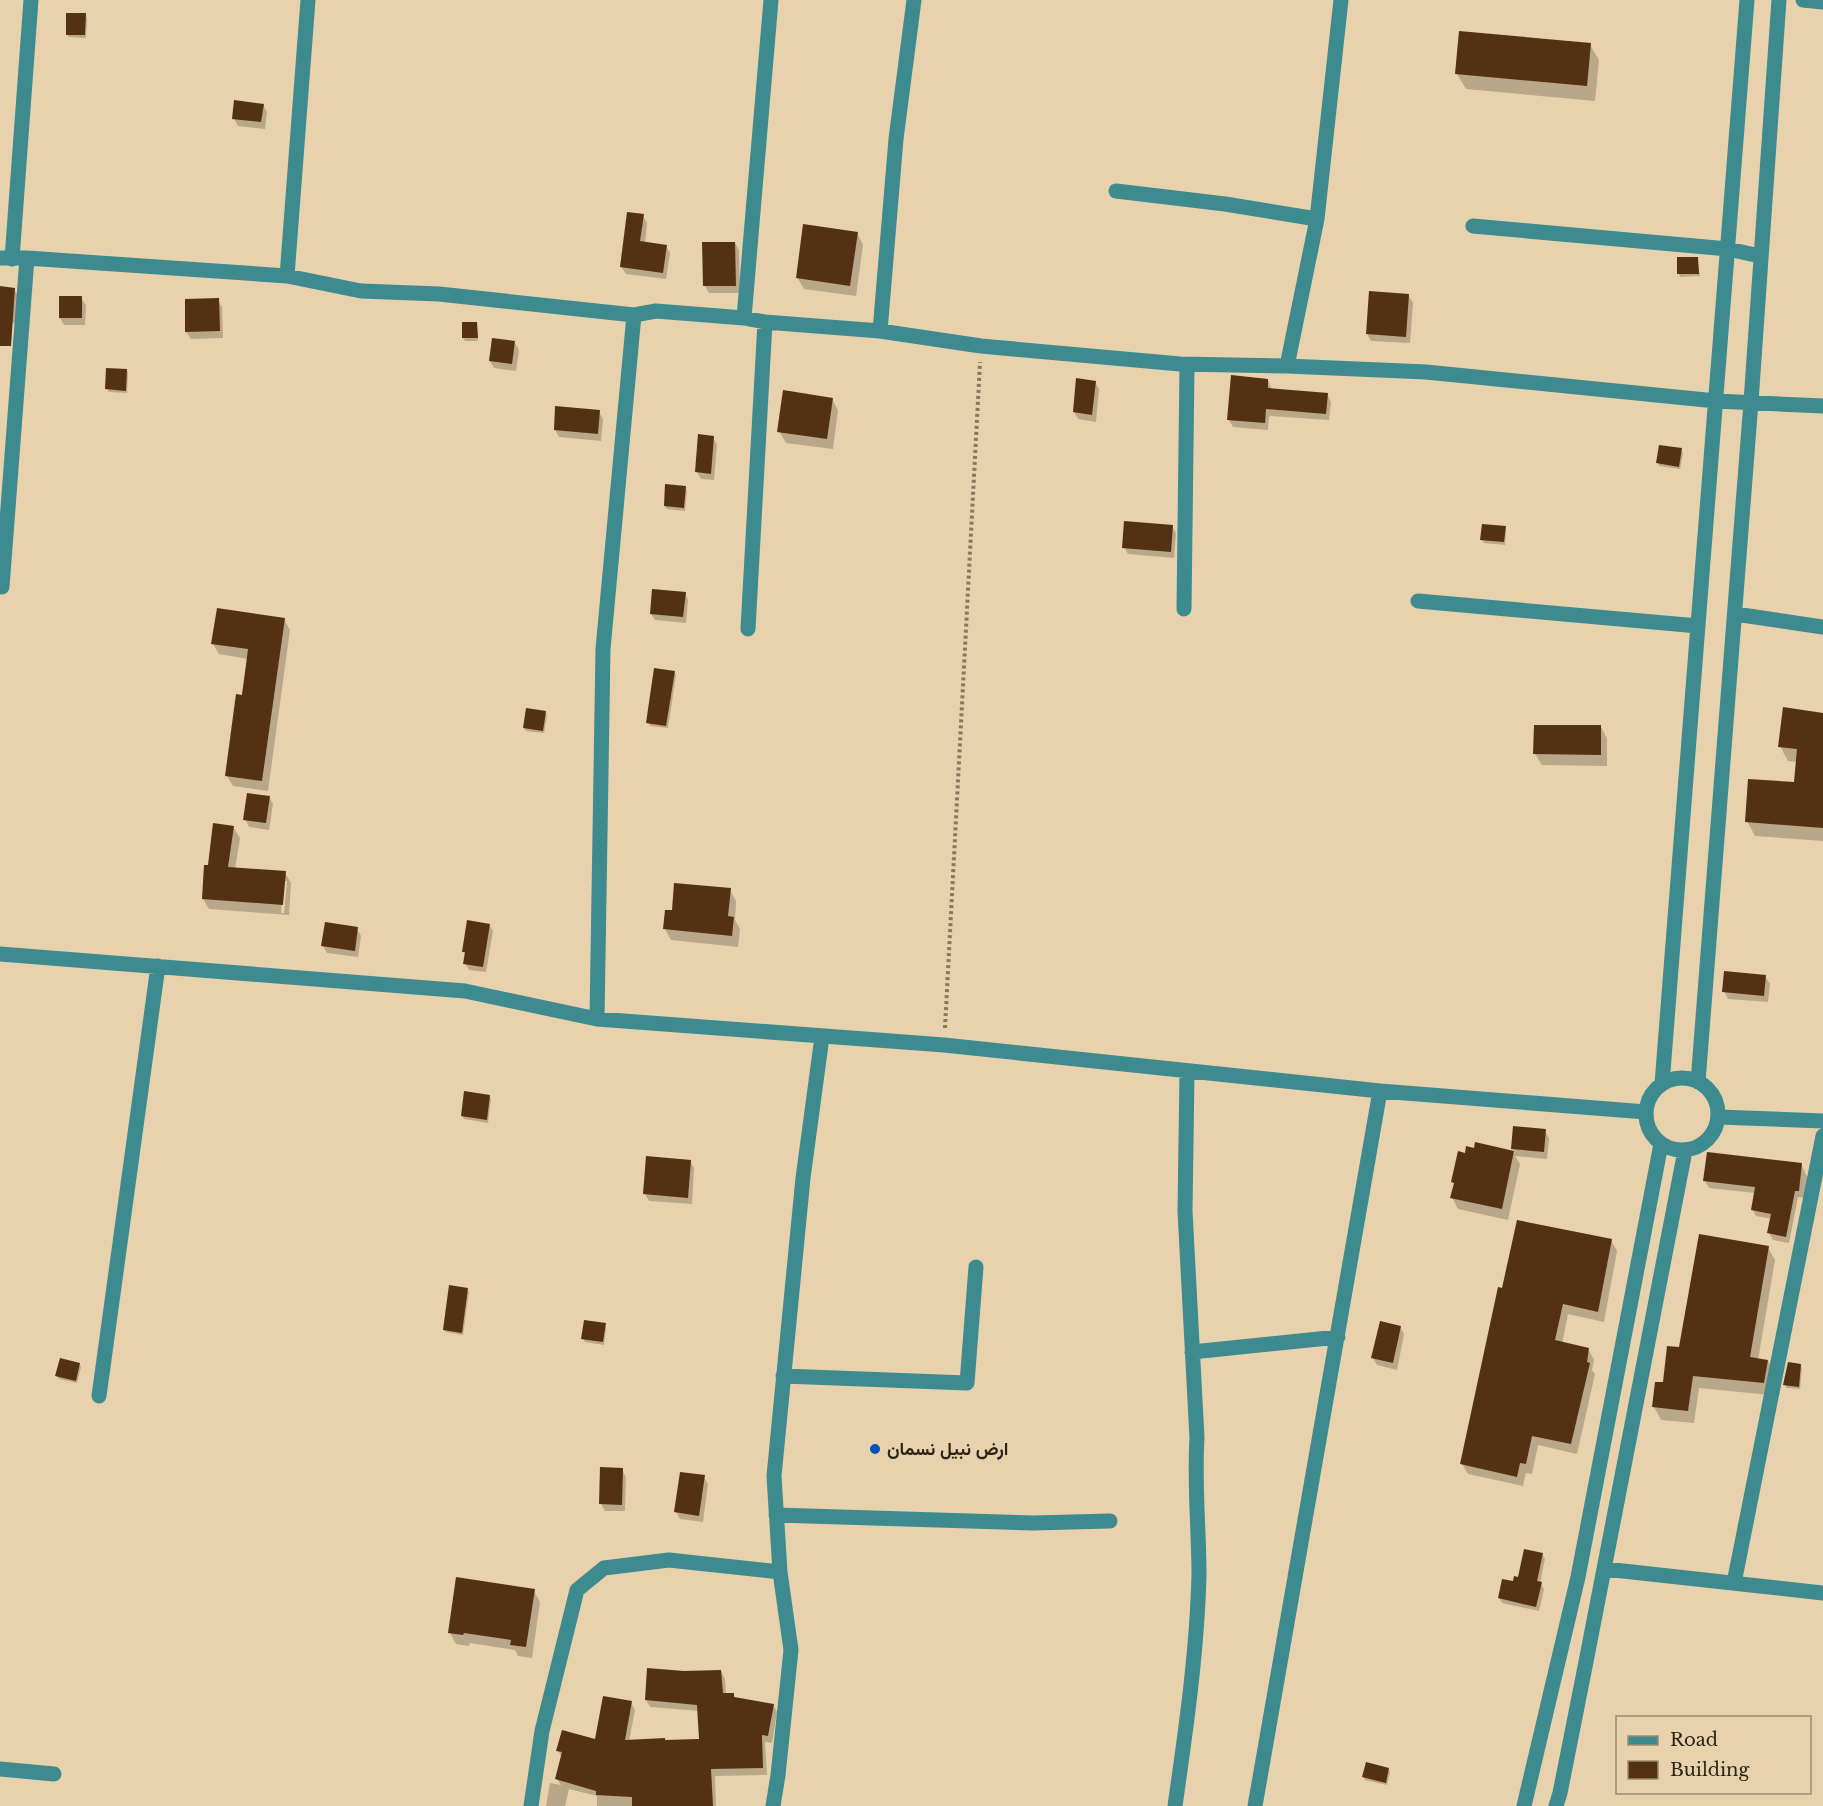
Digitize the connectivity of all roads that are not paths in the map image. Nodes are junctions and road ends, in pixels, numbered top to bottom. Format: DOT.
graph roads {
  1 [pos="31,0"];
  2 [pos="308,0"];
  3 [pos="771,0"];
  4 [pos="914,0"];
  5 [pos="1341,0"];
  6 [pos="1747,0"];
  7 [pos="1779,0"];
  8 [pos="1803,0"];
  9 [pos="1823,2"];
  10 [pos="1116,191"];
  11 [pos="1317,219"];
  12 [pos="1473,226"];
  13 [pos="1728,249"];
  14 [pos="1760,256"];
  15 [pos="13,258"];
  16 [pos="287,276"];
  17 [pos="634,315"];
  18 [pos="744,318"];
  19 [pos="765,322"];
  20 [pos="880,331"];
  21 [pos="1187,364"];
  22 [pos="1287,366"];
  23 [pos="1716,401"];
  24 [pos="1751,402"];
  25 [pos="1823,406"];
  26 [pos="2,587"];
  27 [pos="1418,601"];
  28 [pos="1184,609"];
  29 [pos="1734,614"];
  30 [pos="1698,626"];
  31 [pos="1823,627"];
  32 [pos="748,628"];
  33 [pos="0,954"];
  34 [pos="158,966"];
  35 [pos="597,1019"];
  36 [pos="822,1037"];
  37 [pos="1187,1072"];
  38 [pos="1698,1082"];
  39 [pos="1662,1084"];
  40 [pos="1380,1091"];
  41 [pos="1646,1112"];
  42 [pos="1718,1117"];
  43 [pos="1823,1121"];
  44 [pos="1823,1136"];
  45 [pos="1661,1144"];
  46 [pos="1685,1150"];
  47 [pos="976,1268"];
  48 [pos="1338,1336"];
  49 [pos="1192,1352"];
  50 [pos="783,1376"];
  51 [pos="99,1396"];
  52 [pos="776,1515"];
  53 [pos="1110,1521"];
  54 [pos="1605,1569"];
  55 [pos="780,1572"];
  56 [pos="1734,1583"];
  57 [pos="1823,1593"];
  58 [pos="0,1769"];
  59 [pos="54,1774"];
  60 [pos="531,1806"];
  61 [pos="773,1806"];
  62 [pos="1175,1806"];
  63 [pos="1255,1806"];
  64 [pos="1524,1806"];
  65 [pos="1556,1806"];
  1 -- 15 [label="street"];
  2 -- 16 [label="street"];
  3 -- 18 [label="street"];
  4 -- 20 [label="street"];
  5 -- 11 [label="street"];
  6 -- 13 [label="street"];
  7 -- 14 [label="street"];
  8 -- 9 [label="street"];
  10 -- 11 [label="street"];
  11 -- 22 [label="street"];
  12 -- 13 [label="street"];
  13 -- 14 [label="street"];
  13 -- 23 [label="street"];
  14 -- 24 [label="street"];
  15 -- 16 [label="street"];
  15 -- 26 [label="street"];
  16 -- 17 [label="street"];
  17 -- 18 [label="street"];
  17 -- 35 [label="street"];
  18 -- 19 [label="street"];
  19 -- 20 [label="street"];
  19 -- 32 [label="street"];
  20 -- 21 [label="street"];
  21 -- 22 [label="street"];
  21 -- 28 [label="street"];
  22 -- 23 [label="street"];
  23 -- 24 [label="street"];
  23 -- 30 [label="street"];
  24 -- 25 [label="street"];
  24 -- 29 [label="street"];
  27 -- 30 [label="street"];
  29 -- 31 [label="street"];
  29 -- 38 [label="street"];
  30 -- 39 [label="street"];
  33 -- 34 [label="street"];
  34 -- 35 [label="street"];
  34 -- 51 [label="street"];
  35 -- 36 [label="street"];
  36 -- 37 [label="street"];
  36 -- 50 [label="street"];
  37 -- 40 [label="street"];
  37 -- 49 [label="street"];
  38 -- 39 [label="street"];
  38 -- 42 [label="street"];
  39 -- 41 [label="street"];
  40 -- 41 [label="street"];
  40 -- 48 [label="street"];
  41 -- 45 [label="street"];
  42 -- 43 [label="street"];
  42 -- 46 [label="street"];
  44 -- 56 [label="street"];
  45 -- 46 [label="street"];
  45 -- 64 [label="street"];
  46 -- 54 [label="street"];
  47 -- 50 [label="street"];
  48 -- 49 [label="street"];
  48 -- 63 [label="street"];
  49 -- 62 [label="street"];
  50 -- 52 [label="street"];
  52 -- 53 [label="street"];
  52 -- 55 [label="street"];
  54 -- 56 [label="street"];
  54 -- 65 [label="street"];
  55 -- 60 [label="street"];
  55 -- 61 [label="street"];
  56 -- 57 [label="street"];
  58 -- 59 [label="street"];
}
